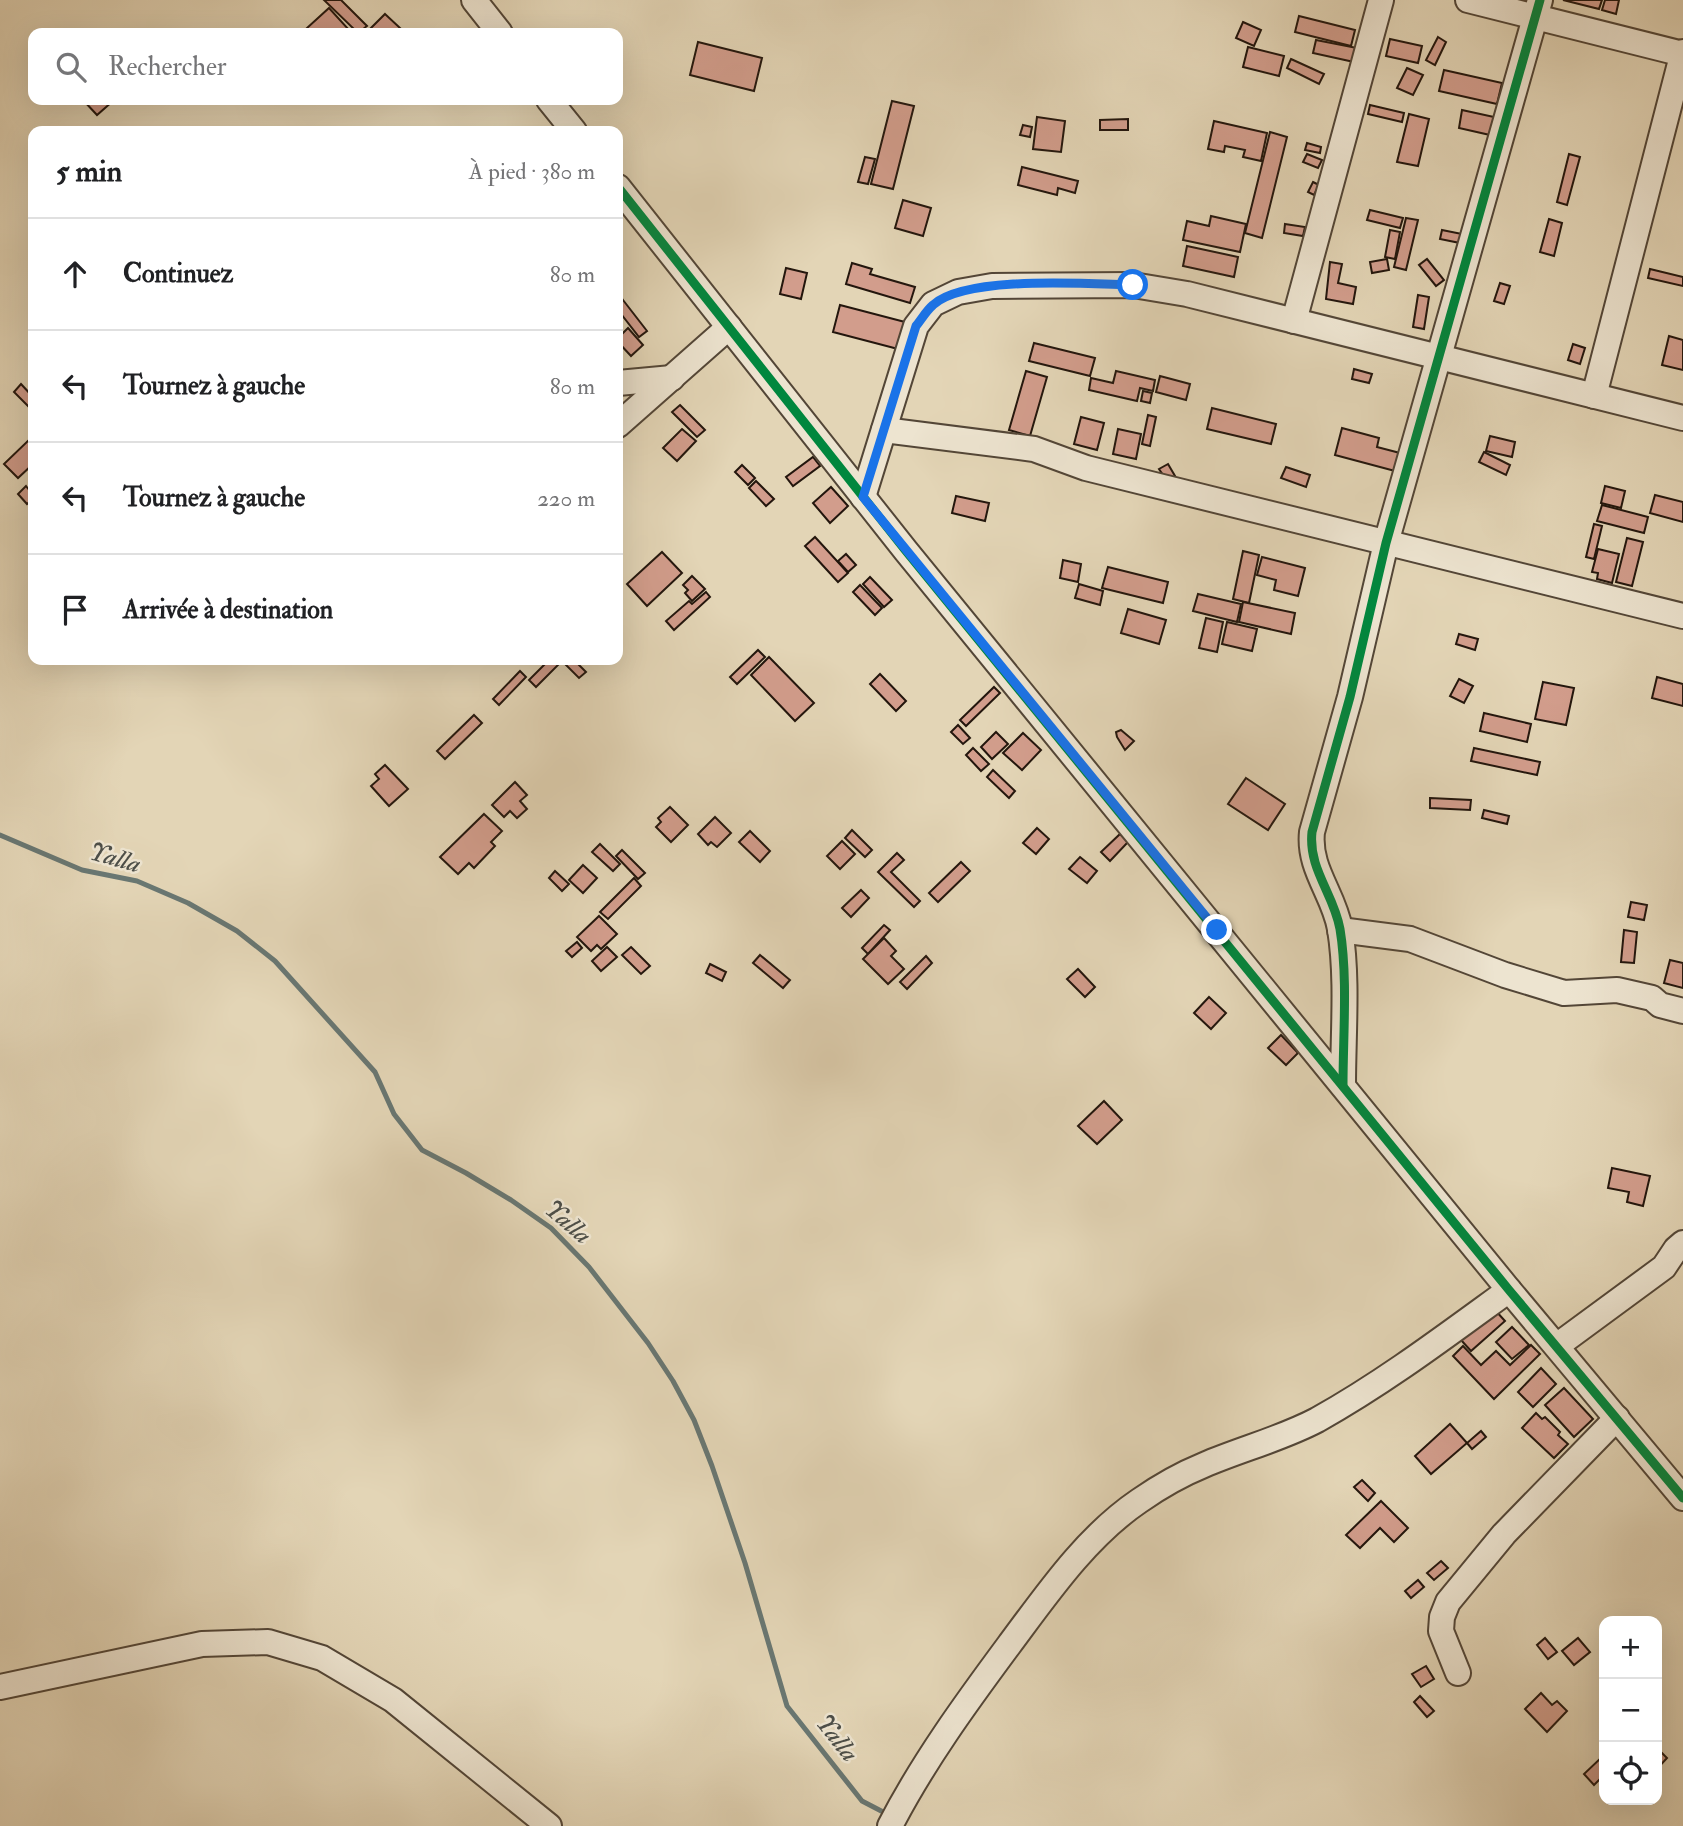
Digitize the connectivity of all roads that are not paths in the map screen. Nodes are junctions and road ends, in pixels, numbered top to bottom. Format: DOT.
graph roads {
  1 [pos="1381,0"];
  2 [pos="1468,0"];
  3 [pos="1538,9"];
  4 [pos="1683,53"];
  5 [pos="553,105"];
  6 [pos="570,126"];
  7 [pos="623,193"];
  8 [pos="1294,321"];
  9 [pos="729,327"];
  10 [pos="1439,358"];
  11 [pos="671,378"];
  12 [pos="623,383"];
  13 [pos="1594,396"];
  14 [pos="1683,418"];
  15 [pos="623,421"];
  16 [pos="884,429"];
  17 [pos="863,497"];
  18 [pos="1386,543"];
  19 [pos="1683,616"];
  20 [pos="1340,930"];
  21 [pos="1683,1011"];
  22 [pos="1343,1085"];
  23 [pos="1683,1243"];
  24 [pos="1674,1269"];
  25 [pos="1509,1290"];
  26 [pos="1558,1345"];
  27 [pos="1617,1418"];
  28 [pos="1683,1498"];
  29 [pos="1458,1673"];
  30 [pos="0,1687"];
  31 [pos="549,1826"];
  32 [pos="890,1826"];
  1 -- 8 [label="street"];
  2 -- 3 [label="street"];
  3 -- 4 [label="street"];
  3 -- 10 [label="street"];
  4 -- 13 [label="street"];
  5 -- 6 [label="street"];
  7 -- 9 [label="street"];
  8 -- 10 [label="street"];
  8 -- 16 [label="street"];
  9 -- 11 [label="street"];
  9 -- 17 [label="street"];
  10 -- 13 [label="street"];
  10 -- 18 [label="street"];
  11 -- 12 [label="street"];
  11 -- 15 [label="street"];
  13 -- 14 [label="street"];
  16 -- 17 [label="street"];
  16 -- 18 [label="street"];
  17 -- 22 [label="street"];
  18 -- 19 [label="street"];
  18 -- 20 [label="street"];
  20 -- 21 [label="street"];
  20 -- 22 [label="street"];
  22 -- 25 [label="street"];
  23 -- 24 [label="street"];
  24 -- 26 [label="street"];
  25 -- 26 [label="street"];
  25 -- 32 [label="street"];
  26 -- 27 [label="street"];
  27 -- 28 [label="street"];
  27 -- 29 [label="street"];
  30 -- 31 [label="street"];
}
